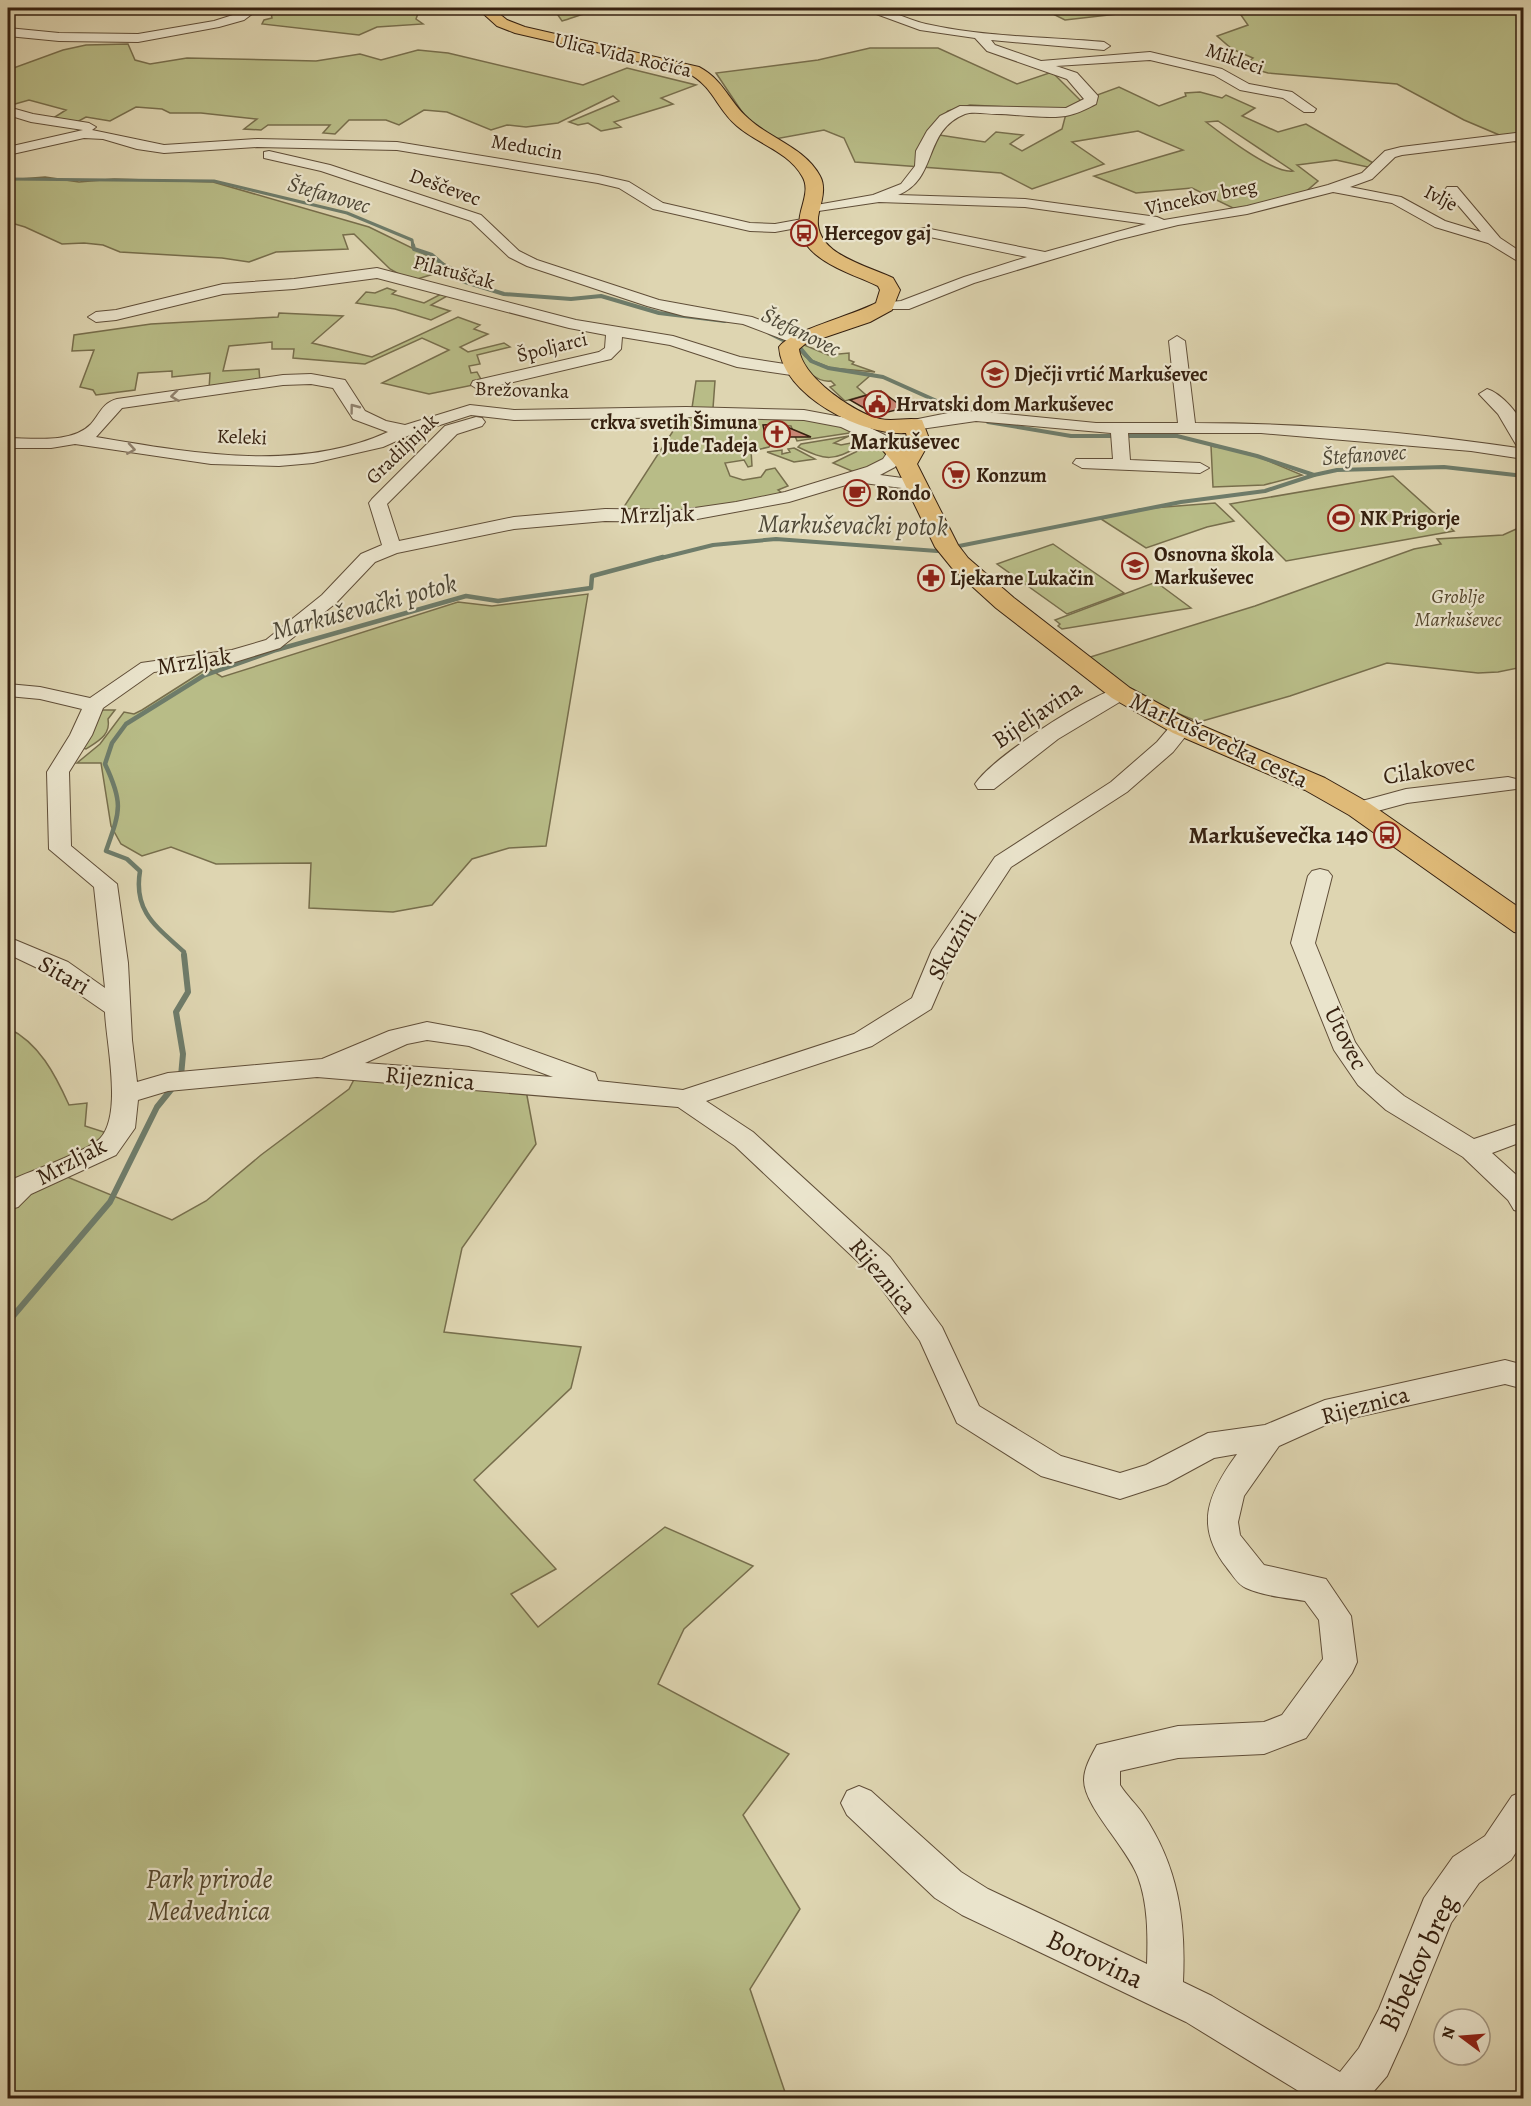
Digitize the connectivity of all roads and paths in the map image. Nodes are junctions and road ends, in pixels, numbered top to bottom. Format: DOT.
graph roads {
  1 [pos="254,8"];
  2 [pos="484,8"];
  3 [pos="866,8"];
  4 [pos="8,32"];
  5 [pos="979,35"];
  6 [pos="1144,55"];
  7 [pos="1040,64"];
  8 [pos="1309,109"];
  9 [pos="8,111"];
  10 [pos="24,131"];
  11 [pos="90,134"];
  12 [pos="1524,136"];
  13 [pos="231,146"];
  14 [pos="8,151"];
  15 [pos="1333,188"];
  16 [pos="1452,190"];
  17 [pos="876,199"];
  18 [pos="809,216"];
  19 [pos="1169,223"];
  20 [pos="925,232"];
  21 [pos="1493,240"];
  22 [pos="1046,257"];
  23 [pos="1524,261"];
  24 [pos="885,306"];
  25 [pos="96,317"];
  26 [pos="614,330"];
  27 [pos="1177,340"];
  28 [pos="793,343"];
  29 [pos="798,371"];
  30 [pos="479,385"];
  31 [pos="1487,394"];
  32 [pos="502,415"];
  33 [pos="1187,427"];
  34 [pos="406,429"];
  35 [pos="1119,433"];
  36 [pos="74,439"];
  37 [pos="8,442"];
  38 [pos="1524,444"];
  39 [pos="901,445"];
  40 [pos="1524,454"];
  41 [pos="1083,463"];
  42 [pos="1122,465"];
  43 [pos="1200,468"];
  44 [pos="854,476"];
  45 [pos="920,490"];
  46 [pos="392,548"];
  47 [pos="8,690"];
  48 [pos="1121,693"];
  49 [pos="94,705"];
  50 [pos="1182,727"];
  51 [pos="986,784"];
  52 [pos="1508,784"];
  53 [pos="1359,809"];
  54 [pos="1320,876"];
  55 [pos="1524,925"];
  56 [pos="8,945"];
  57 [pos="118,1009"];
  58 [pos="317,1068"];
  59 [pos="635,1093"];
  60 [pos="126,1094"];
  61 [pos="684,1099"];
  62 [pos="1524,1131"];
  63 [pos="1472,1150"];
  64 [pos="8,1200"];
  65 [pos="1524,1203"];
  66 [pos="1524,1377"];
  67 [pos="1268,1437"];
  68 [pos="859,1803"];
  69 [pos="1524,1808"];
  70 [pos="1164,1992"];
  71 [pos="1344,2098"];
  1 -- 4 [label="street"];
  2 -- 18 [label="main road, Ulica Vida Ročića"];
  3 -- 5 [label="street, Mikleci"];
  5 -- 6 [label="street, Mikleci"];
  5 -- 7 [label="street"];
  6 -- 7 [label="street, Mikleci"];
  6 -- 8 [label="street, Mikleci"];
  7 -- 17 [label="street"];
  9 -- 11 [label="street"];
  10 -- 11 [label="street, Deščevec"];
  11 -- 13 [label="street, Deščevec"];
  11 -- 14 [label="street"];
  12 -- 15 [label="street, Vincekov breg"];
  13 -- 18 [label="street, Meducin"];
  13 -- 28 [label="street, Deščevec"];
  15 -- 19 [label="street, Vincekov breg"];
  15 -- 21 [label="street, Ivlje"];
  16 -- 21 [label="street"];
  17 -- 18 [label="street, Meducin"];
  17 -- 19 [label="street"];
  18 -- 24 [label="main road"];
  19 -- 22 [label="street, Vincekov breg"];
  20 -- 22 [label="street"];
  21 -- 23 [label="street, Ivlje"];
  22 -- 24 [label="street, Vincekov breg"];
  24 -- 28 [label="main road"];
  25 -- 26 [label="street, Pilatuščak"];
  26 -- 29 [label="street, Pilatuščak"];
  26 -- 30 [label="street, Špoljarci"];
  27 -- 33 [label="street"];
  28 -- 29 [label="main road"];
  29 -- 39 [label="main road"];
  31 -- 38 [label="street"];
  32 -- 34 [label="street, Brežovanka"];
  32 -- 39 [label="street, Brežovanka"];
  32 -- 46 [label="street, Gradiljnjak"];
  33 -- 35 [label="street"];
  33 -- 40 [label="street"];
  36 -- 34 [label="street, Keleki, one-way"];
  34 -- 36 [label="street, Brežovanka, one-way"];
  35 -- 39 [label="street"];
  35 -- 42 [label="street"];
  36 -- 37 [label="street, Brežovanka"];
  39 -- 44 [label="street, Mrzljak"];
  39 -- 45 [label="main road, Markuševečka cesta"];
  41 -- 42 [label="street"];
  42 -- 43 [label="street"];
  44 -- 45 [label="street, Mrzljak"];
  44 -- 46 [label="street, Mrzljak"];
  45 -- 48 [label="main road, Markuševečka cesta"];
  46 -- 49 [label="street, Mrzljak"];
  47 -- 49 [label="street"];
  48 -- 50 [label="main road, Markuševečka cesta"];
  48 -- 51 [label="street, Bijeljavina"];
  49 -- 57 [label="street, Mrzljak"];
  50 -- 53 [label="main road, Markuševečka cesta"];
  50 -- 61 [label="street, Skuzini"];
  52 -- 53 [label="street, Cilakovec"];
  53 -- 55 [label="main road, Markuševečka cesta"];
  54 -- 63 [label="street, Utovec"];
  56 -- 57 [label="street, Sitari"];
  57 -- 60 [label="street, Mrzljak"];
  58 -- 59 [label="street, Rijeznica"];
  58 -- 59 [label="street"];
  58 -- 60 [label="street, Rijeznica"];
  59 -- 61 [label="street, Rijeznica"];
  60 -- 64 [label="street, Mrzljak"];
  61 -- 67 [label="street, Rijeznica"];
  62 -- 63 [label="street"];
  63 -- 65 [label="street, Utovec"];
  66 -- 67 [label="street, Rijeznica"];
  67 -- 70 [label="street"];
  68 -- 70 [label="street, Borovina"];
  69 -- 71 [label="street, Bibekov breg"];
  70 -- 71 [label="street, Borovina"];
}
